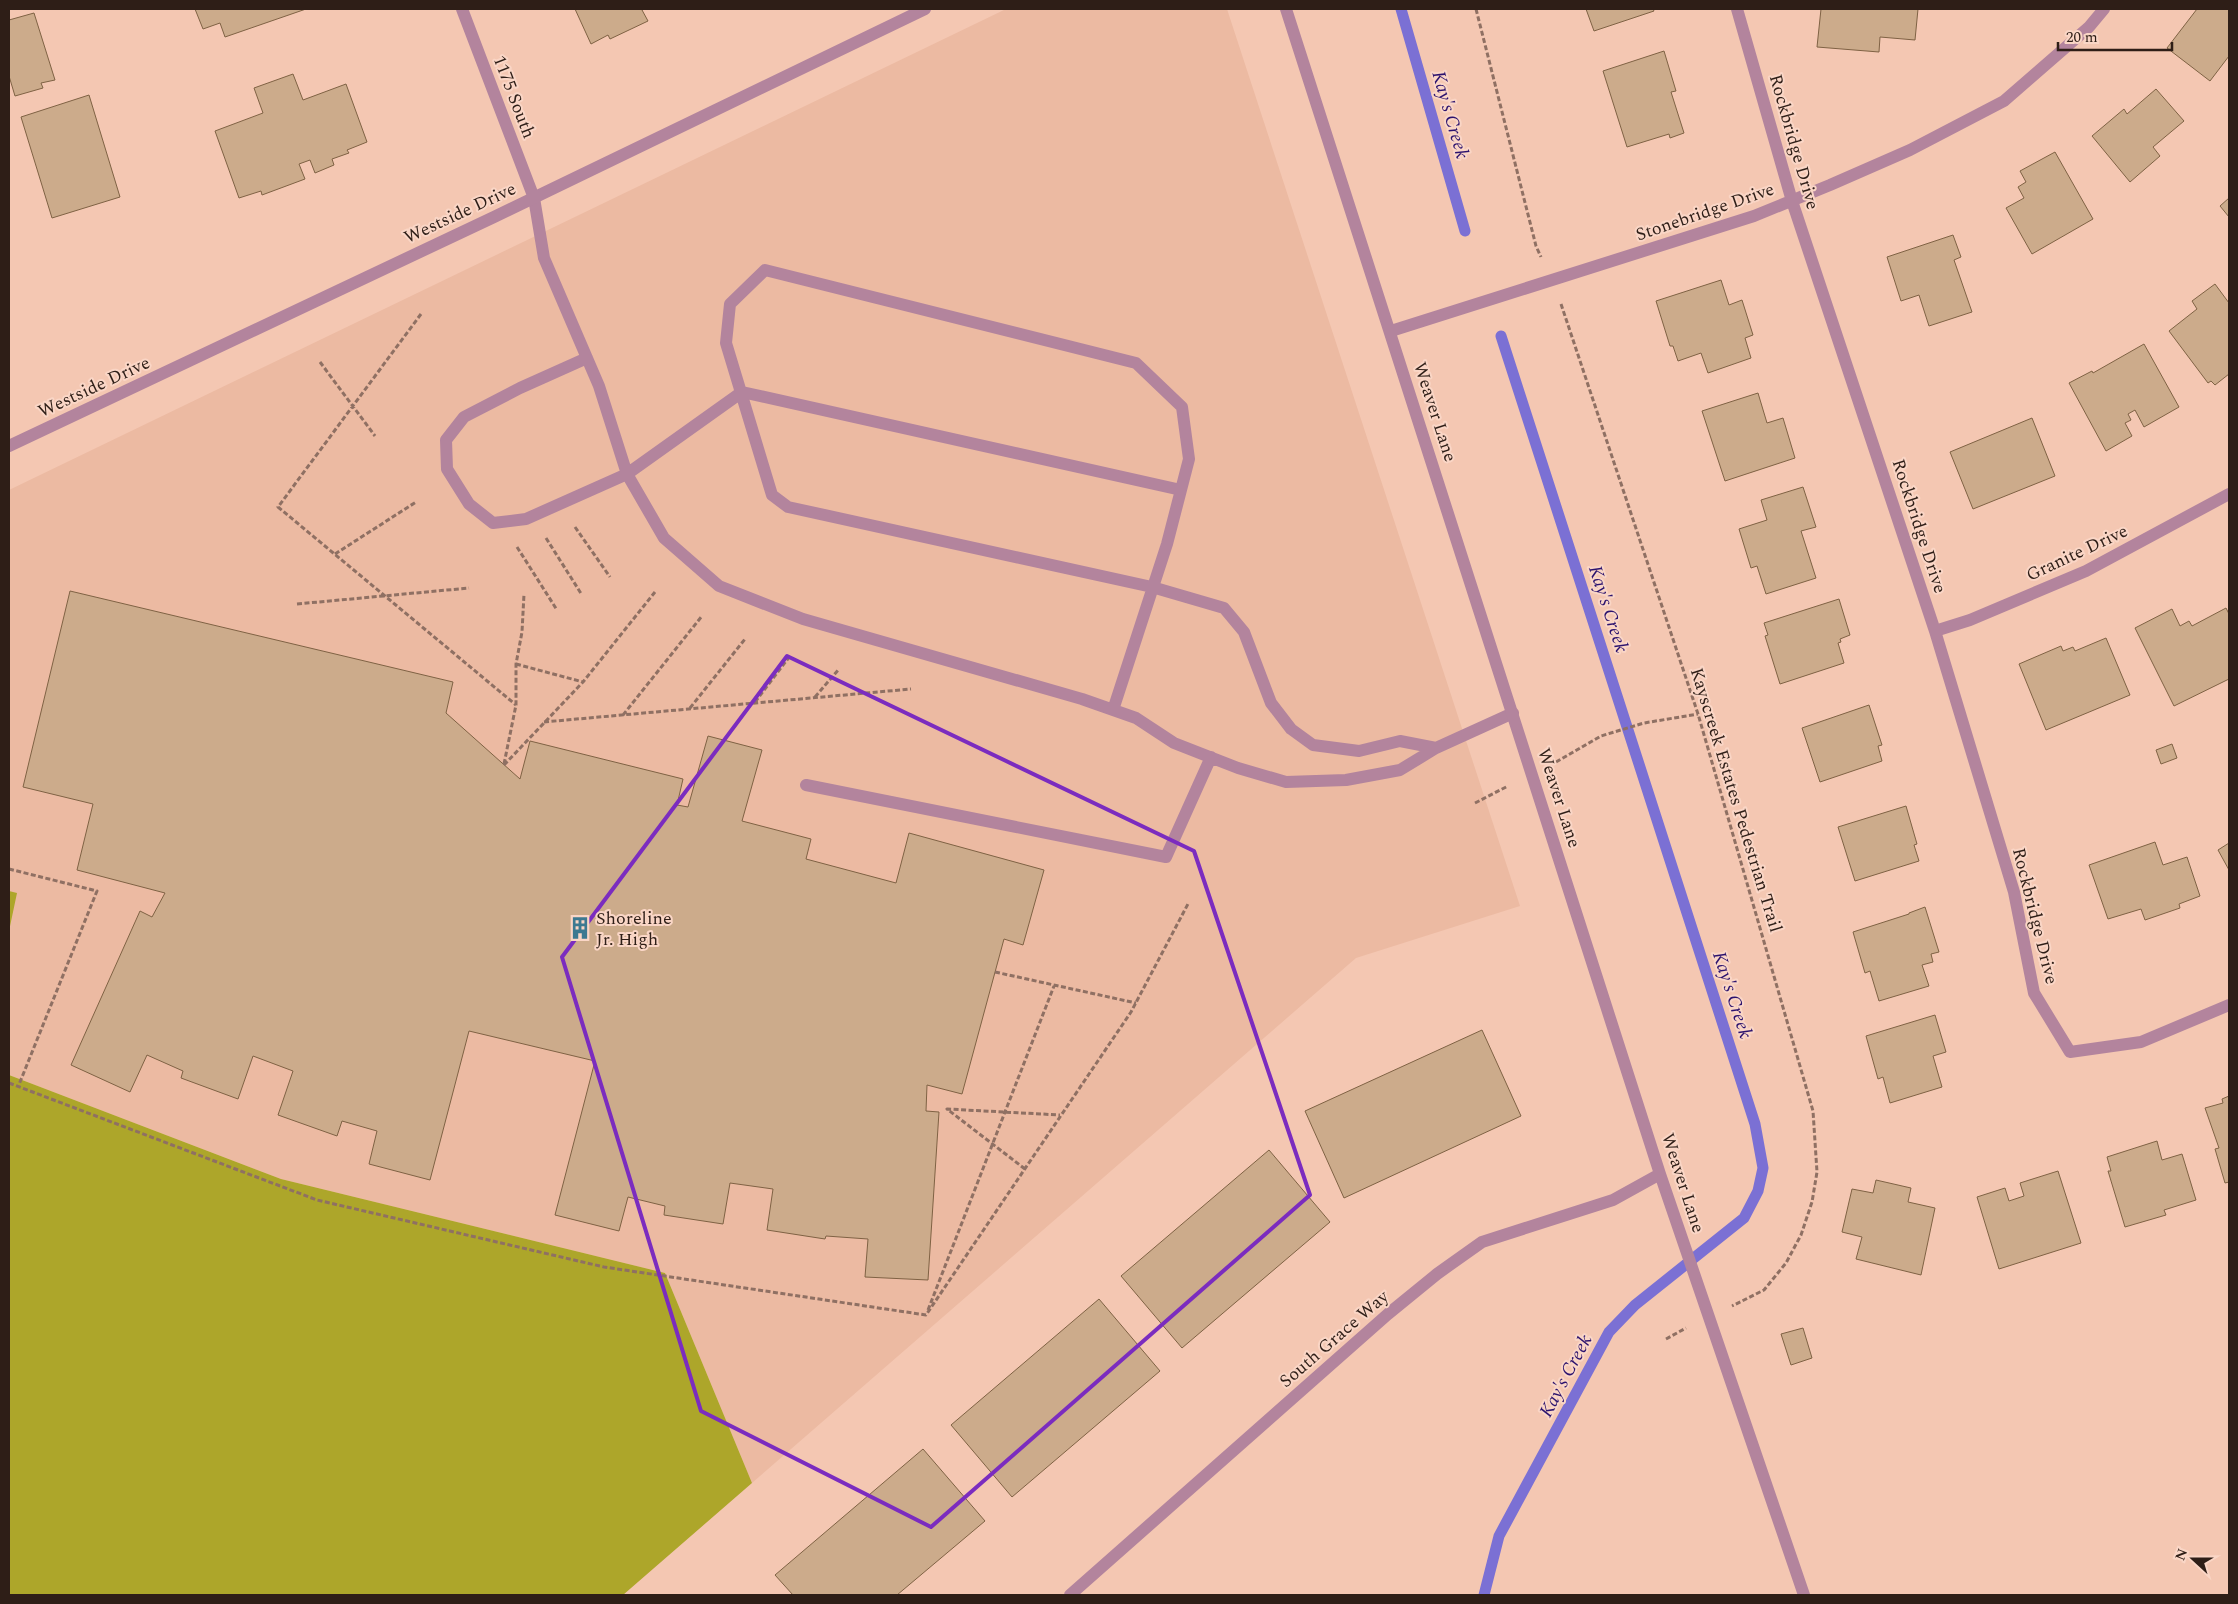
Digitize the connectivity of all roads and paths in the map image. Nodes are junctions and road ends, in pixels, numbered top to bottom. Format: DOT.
graph roads {
  1 [pos="462,9"];
  2 [pos="925,9"];
  3 [pos="1286,9"];
  4 [pos="1476,9"];
  5 [pos="1737,9"];
  6 [pos="2104,9"];
  7 [pos="534,198"];
  8 [pos="1792,200"];
  9 [pos="1536,246"];
  10 [pos="1559,297"];
  11 [pos="422,314"];
  12 [pos="1391,330"];
  13 [pos="587,358"];
  14 [pos="320,362"];
  15 [pos="742,392"];
  16 [pos="353,407"];
  17 [pos="375,436"];
  18 [pos="9,446"];
  19 [pos="626,474"];
  20 [pos="1181,490"];
  21 [pos="2229,494"];
  22 [pos="416,502"];
  23 [pos="559,504"];
  24 [pos="532,516"];
  25 [pos="501,522"];
  26 [pos="335,554"];
  27 [pos="610,577"];
  28 [pos="1152,587"];
  29 [pos="469,588"];
  30 [pos="655,592"];
  31 [pos="524,594"];
  32 [pos="582,594"];
  33 [pos="384,595"];
  34 [pos="297,604"];
  35 [pos="557,610"];
  36 [pos="702,616"];
  37 [pos="1935,632"];
  38 [pos="745,638"];
  39 [pos="790,656"];
  40 [pos="516,664"];
  41 [pos="839,669"];
  42 [pos="583,682"];
  43 [pos="911,689"];
  44 [pos="815,698"];
  45 [pos="755,703"];
  46 [pos="516,705"];
  47 [pos="689,709"];
  48 [pos="1113,710"];
  49 [pos="1513,713"];
  50 [pos="1698,714"];
  51 [pos="622,715"];
  52 [pos="544,722"];
  53 [pos="1436,748"];
  54 [pos="1211,757"];
  55 [pos="1565,758"];
  56 [pos="806,785"];
  57 [pos="9,869"];
  58 [pos="1189,902"];
  59 [pos="995,972"];
  60 [pos="1054,986"];
  61 [pos="1136,1003"];
  62 [pos="2229,1005"];
  63 [pos="9,1083"];
  64 [pos="18,1086"];
  65 [pos="1004,1112"];
  66 [pos="1061,1115"];
  67 [pos="992,1144"];
  68 [pos="1025,1169"];
  69 [pos="1660,1174"];
  70 [pos="1747,1299"];
  71 [pos="926,1315"];
  72 [pos="1070,1595"];
  73 [pos="1804,1595"];
  1 -- 7 [label="street, 1175 South"];
  2 -- 7 [label="street, Westside Drive"];
  3 -- 12 [label="street, Weaver Lane"];
  4 -- 9 [label="path"];
  5 -- 8 [label="street, Rockbridge Drive"];
  6 -- 8 [label="street, Stonebridge Drive"];
  7 -- 13 [label="street, 1175 South"];
  7 -- 18 [label="street, Westside Drive"];
  8 -- 12 [label="street, Stonebridge Drive"];
  8 -- 37 [label="street, Rockbridge Drive"];
  10 -- 50 [label="path, Kayscreek Estates Pedestrian Trail"];
  11 -- 16 [label="path"];
  12 -- 49 [label="street, Weaver Lane"];
  13 -- 19 [label="street, 1175 South"];
  13 -- 25 [label="street"];
  14 -- 16 [label="path"];
  15 -- 19 [label="street"];
  15 -- 20 [label="street"];
  15 -- 20 [label="street"];
  15 -- 28 [label="street"];
  16 -- 17 [label="path"];
  16 -- 26 [label="path"];
  19 -- 23 [label="street"];
  19 -- 48 [label="street, 1175 South"];
  20 -- 28 [label="street"];
  21 -- 37 [label="street, Granite Drive"];
  22 -- 26 [label="path"];
  23 -- 24 [label="street"];
  23 -- 27 [label="path"];
  24 -- 25 [label="street"];
  24 -- 32 [label="path"];
  25 -- 35 [label="path"];
  26 -- 33 [label="path"];
  28 -- 48 [label="street"];
  28 -- 53 [label="street"];
  29 -- 33 [label="path"];
  30 -- 42 [label="path"];
  31 -- 40 [label="path"];
  33 -- 34 [label="path"];
  33 -- 46 [label="path"];
  36 -- 51 [label="path"];
  37 -- 62 [label="street, Rockbridge Drive"];
  38 -- 47 [label="path"];
  39 -- 45 [label="path"];
  40 -- 42 [label="path"];
  40 -- 46 [label="path"];
  41 -- 44 [label="path"];
  42 -- 52 [label="path"];
  43 -- 44 [label="path"];
  44 -- 45 [label="path"];
  45 -- 47 [label="path"];
  46 -- 52 [label="path"];
  47 -- 51 [label="path"];
  48 -- 54 [label="street, 1175 South"];
  49 -- 53 [label="street, 1175 South"];
  49 -- 69 [label="street, Weaver Lane"];
  50 -- 55 [label="path"];
  50 -- 70 [label="path, Kayscreek Estates Pedestrian Trail"];
  51 -- 52 [label="path"];
  53 -- 54 [label="street, 1175 South"];
  54 -- 56 [label="street"];
  57 -- 64 [label="path"];
  58 -- 61 [label="path"];
  59 -- 60 [label="path"];
  60 -- 61 [label="path"];
  60 -- 65 [label="path"];
  61 -- 66 [label="path"];
  63 -- 64 [label="path"];
  64 -- 71 [label="path"];
  65 -- 66 [label="path"];
  65 -- 67 [label="path"];
  65 -- 67 [label="path"];
  66 -- 68 [label="path"];
  67 -- 68 [label="path"];
  67 -- 71 [label="path"];
  68 -- 71 [label="path"];
  69 -- 72 [label="street, South Grace Way"];
  69 -- 73 [label="street, Weaver Lane"];
}
